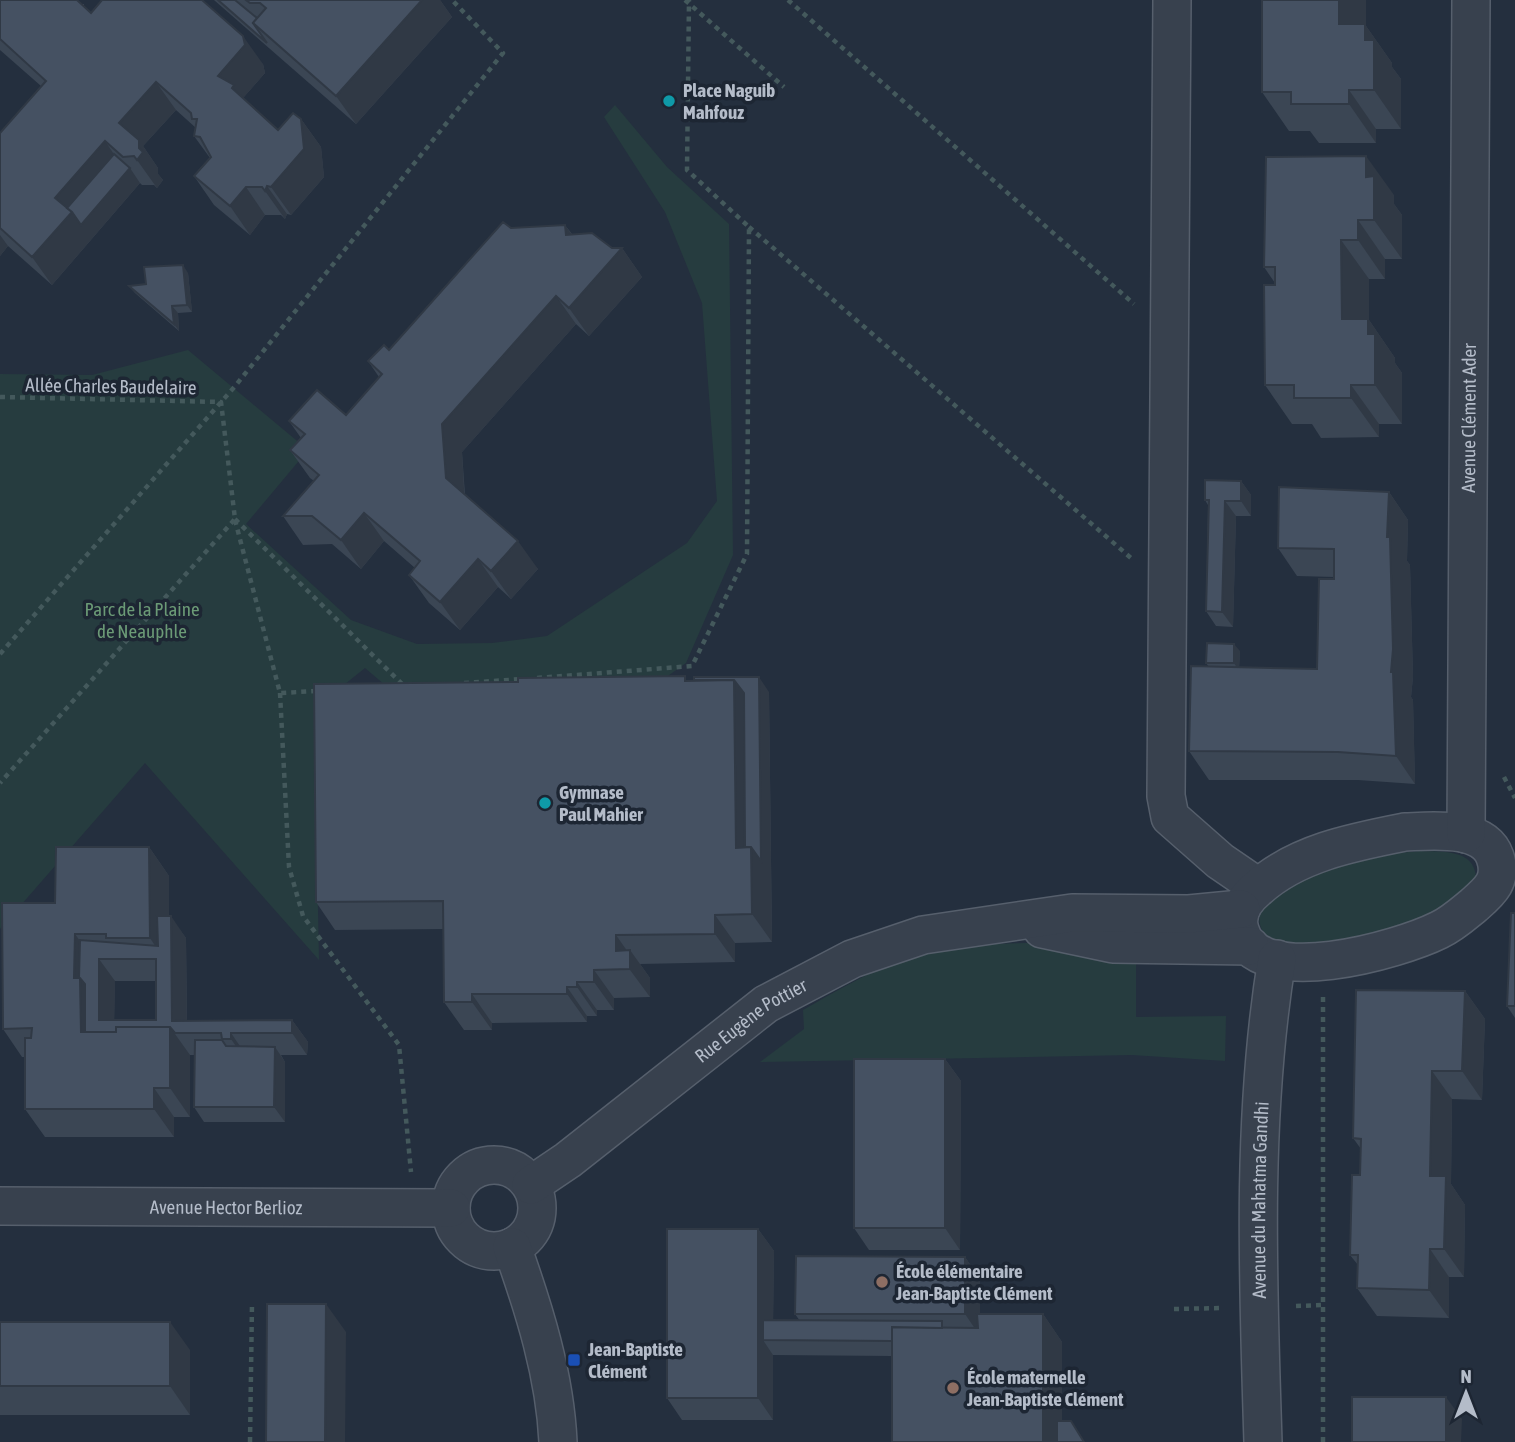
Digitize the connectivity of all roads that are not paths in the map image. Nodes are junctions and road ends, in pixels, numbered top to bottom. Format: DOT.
graph roads {
  1 [pos="1172,0"];
  2 [pos="1471,0"];
  3 [pos="1499,862"];
  4 [pos="1250,898"];
  5 [pos="1003,922"];
  6 [pos="1263,953"];
  7 [pos="531,1185"];
  8 [pos="0,1206"];
  9 [pos="451,1208"];
  10 [pos="512,1247"];
  11 [pos="558,1442"];
  12 [pos="1263,1442"];
  1 -- 4 [label="street"];
  2 -- 3 [label="street, Avenue Clément Ader"];
  3 -- 4 [label="street"];
  3 -- 6 [label="street, Rue Eugène Pottier"];
  4 -- 5 [label="street, Rue Eugène Pottier"];
  4 -- 6 [label="street"];
  5 -- 6 [label="street, Rue Eugène Pottier"];
  5 -- 7 [label="street, Rue Eugène Pottier"];
  6 -- 12 [label="street, Avenue du Mahatma Gandhi"];
  7 -- 9 [label="street"];
  7 -- 10 [label="street"];
  8 -- 9 [label="street, Avenue Hector Berlioz"];
  9 -- 10 [label="street"];
  10 -- 11 [label="street"];
}
